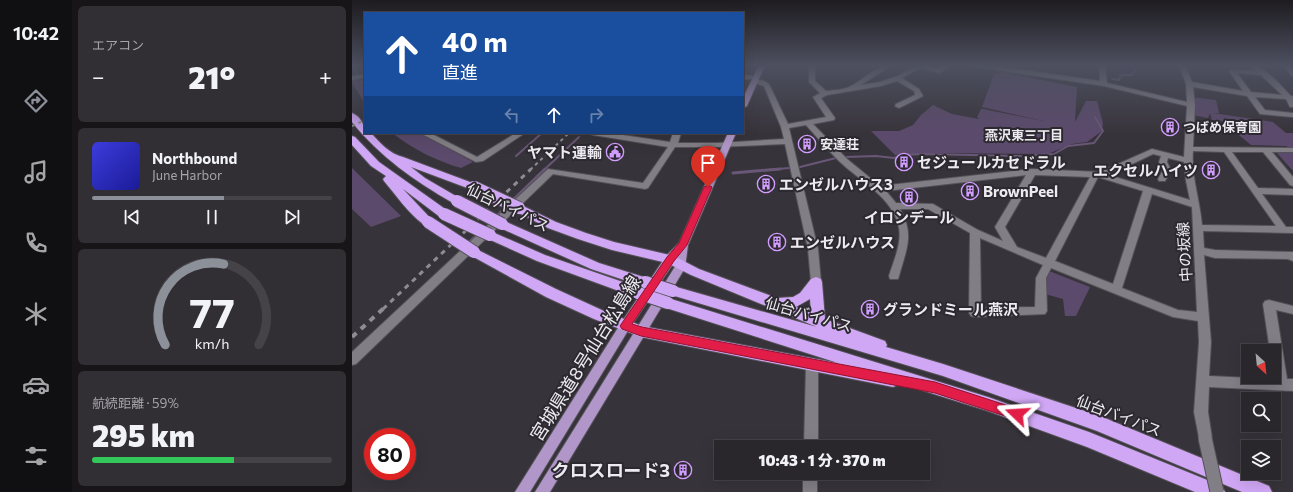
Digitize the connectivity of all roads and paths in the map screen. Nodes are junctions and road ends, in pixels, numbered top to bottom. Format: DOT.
graph roads {
  1 [pos="751,88"];
  2 [pos="767,88"];
  3 [pos="819,88"];
  4 [pos="858,88"];
  5 [pos="914,88"];
  6 [pos="1121,88"];
  7 [pos="1189,88"];
  8 [pos="1213,88"];
  9 [pos="1245,88"];
  10 [pos="1279,88"];
  11 [pos="852,89"];
  12 [pos="825,93"];
  13 [pos="1250,94"];
  14 [pos="1290,97"];
  15 [pos="744,104"];
  16 [pos="1191,104"];
  17 [pos="1293,105"];
  18 [pos="899,106"];
  19 [pos="1293,115"];
  20 [pos="352,116"];
  21 [pos="808,122"];
  22 [pos="785,127"];
  23 [pos="364,132"];
  24 [pos="366,134"];
  25 [pos="426,134"];
  26 [pos="519,134"];
  27 [pos="608,134"];
  28 [pos="677,134"];
  29 [pos="732,134"];
  30 [pos="622,135"];
  31 [pos="352,139"];
  32 [pos="787,141"];
  33 [pos="727,144"];
  34 [pos="673,145"];
  35 [pos="1188,149"];
  36 [pos="1227,150"];
  37 [pos="1266,150"];
  38 [pos="1293,150"];
  39 [pos="1165,155"];
  40 [pos="392,156"];
  41 [pos="1188,161"];
  42 [pos="375,164"];
  43 [pos="1032,172"];
  44 [pos="1098,175"];
  45 [pos="1162,179"];
  46 [pos="1293,183"];
  47 [pos="879,190"];
  48 [pos="1148,191"];
  49 [pos="1256,191"];
  50 [pos="1293,192"];
  51 [pos="1196,205"];
  52 [pos="893,206"];
  53 [pos="1197,228"];
  54 [pos="1288,230"];
  55 [pos="975,232"];
  56 [pos="1013,250"];
  57 [pos="1199,250"];
  58 [pos="1293,257"];
  59 [pos="676,262"];
  60 [pos="1049,263"];
  61 [pos="894,276"];
  62 [pos="816,282"];
  63 [pos="641,288"];
  64 [pos="1116,290"];
  65 [pos="671,297"];
  66 [pos="772,302"];
  67 [pos="1293,310"];
  68 [pos="1204,317"];
  69 [pos="818,322"];
  70 [pos="625,326"];
  71 [pos="641,331"];
  72 [pos="352,360"];
  73 [pos="812,365"];
  74 [pos="943,370"];
  75 [pos="1203,381"];
  76 [pos="1287,385"];
  77 [pos="935,388"];
  78 [pos="811,440"];
  79 [pos="810,480"];
  80 [pos="522,492"];
  81 [pos="542,492"];
  82 [pos="810,492"];
  83 [pos="1217,492"];
  84 [pos="1263,492"];
  1 -- 15 [label="main road"];
  2 -- 22 [label="street"];
  3 -- 12 [label="street"];
  4 -- 11 [label="street"];
  5 -- 18 [label="street"];
  6 -- 16 [label="street"];
  7 -- 16 [label="street, 中の坂線"];
  8 -- 13 [label="street"];
  9 -- 13 [label="street"];
  10 -- 14 [label="street"];
  11 -- 12 [label="street"];
  12 -- 21 [label="street"];
  13 -- 14 [label="street"];
  13 -- 19 [label="street"];
  14 -- 17 [label="street"];
  16 -- 35 [label="street, 中の坂線"];
  20 -- 23 [label="highway, 仙台バイパス"];
  21 -- 22 [label="street"];
  21 -- 47 [label="street"];
  22 -- 32 [label="street"];
  24 -- 40 [label="highway, 仙台バイパス"];
  25 -- 26 [label="street"];
  27 -- 30 [label="street"];
  28 -- 34 [label="street"];
  29 -- 33 [label="main road, 宮城県道8号仙台松島線"];
  30 -- 34 [label="street"];
  31 -- 42 [label="highway, 仙台バイパス"];
  32 -- 33 [label="street"];
  32 -- 62 [label="street"];
  33 -- 34 [label="street"];
  33 -- 59 [label="main road, 宮城県道8号仙台松島線"];
  34 -- 72 [label="street"];
  35 -- 36 [label="street"];
  35 -- 41 [label="street, 中の坂線"];
  36 -- 37 [label="street"];
  36 -- 49 [label="street"];
  37 -- 38 [label="street"];
  37 -- 46 [label="street"];
  39 -- 41 [label="street"];
  39 -- 44 [label="street"];
  39 -- 45 [label="street"];
  40 -- 59 [label="highway, bridge"];
  40 -- 63 [label="highway, 仙台バイパス, bridge"];
  41 -- 51 [label="street, 中の坂線"];
  42 -- 63 [label="highway, 仙台バイパス, bridge"];
  42 -- 70 [label="highway, bridge"];
  43 -- 44 [label="street"];
  43 -- 47 [label="street"];
  43 -- 56 [label="street"];
  44 -- 48 [label="street"];
  44 -- 60 [label="street"];
  47 -- 52 [label="street"];
  48 -- 51 [label="street"];
  48 -- 64 [label="street"];
  49 -- 50 [label="street"];
  49 -- 54 [label="street"];
  51 -- 53 [label="street, 中の坂線"];
  52 -- 55 [label="street"];
  52 -- 61 [label="street"];
  53 -- 54 [label="street"];
  53 -- 57 [label="street, 中の坂線"];
  55 -- 56 [label="street"];
  55 -- 60 [label="street"];
  56 -- 60 [label="street"];
  57 -- 58 [label="street"];
  57 -- 68 [label="street, 中の坂線"];
  59 -- 66 [label="highway"];
  59 -- 70 [label="main road, 宮城県道8号仙台松島線"];
  59 -- 71 [label="main road, 宮城県道8号仙台松島線"];
  60 -- 64 [label="street"];
  62 -- 66 [label="highway"];
  62 -- 69 [label="highway"];
  63 -- 65 [label="highway, 仙台バイパス, bridge"];
  64 -- 68 [label="street"];
  65 -- 74 [label="highway, 仙台バイパス"];
  65 -- 77 [label="highway, 仙台バイパス"];
  66 -- 69 [label="highway"];
  67 -- 76 [label="street"];
  68 -- 75 [label="street, 中の坂線"];
  69 -- 74 [label="highway"];
  70 -- 71 [label="highway"];
  70 -- 80 [label="main road, 宮城県道8号仙台松島線"];
  71 -- 73 [label="highway"];
  71 -- 81 [label="main road, 宮城県道8号仙台松島線"];
  73 -- 77 [label="highway"];
  73 -- 78 [label="street"];
  74 -- 84 [label="highway, 仙台バイパス"];
  75 -- 76 [label="street"];
  75 -- 83 [label="street, 中の坂線, bridge"];
  77 -- 83 [label="highway, 仙台バイパス"];
  79 -- 82 [label="street"];
}
